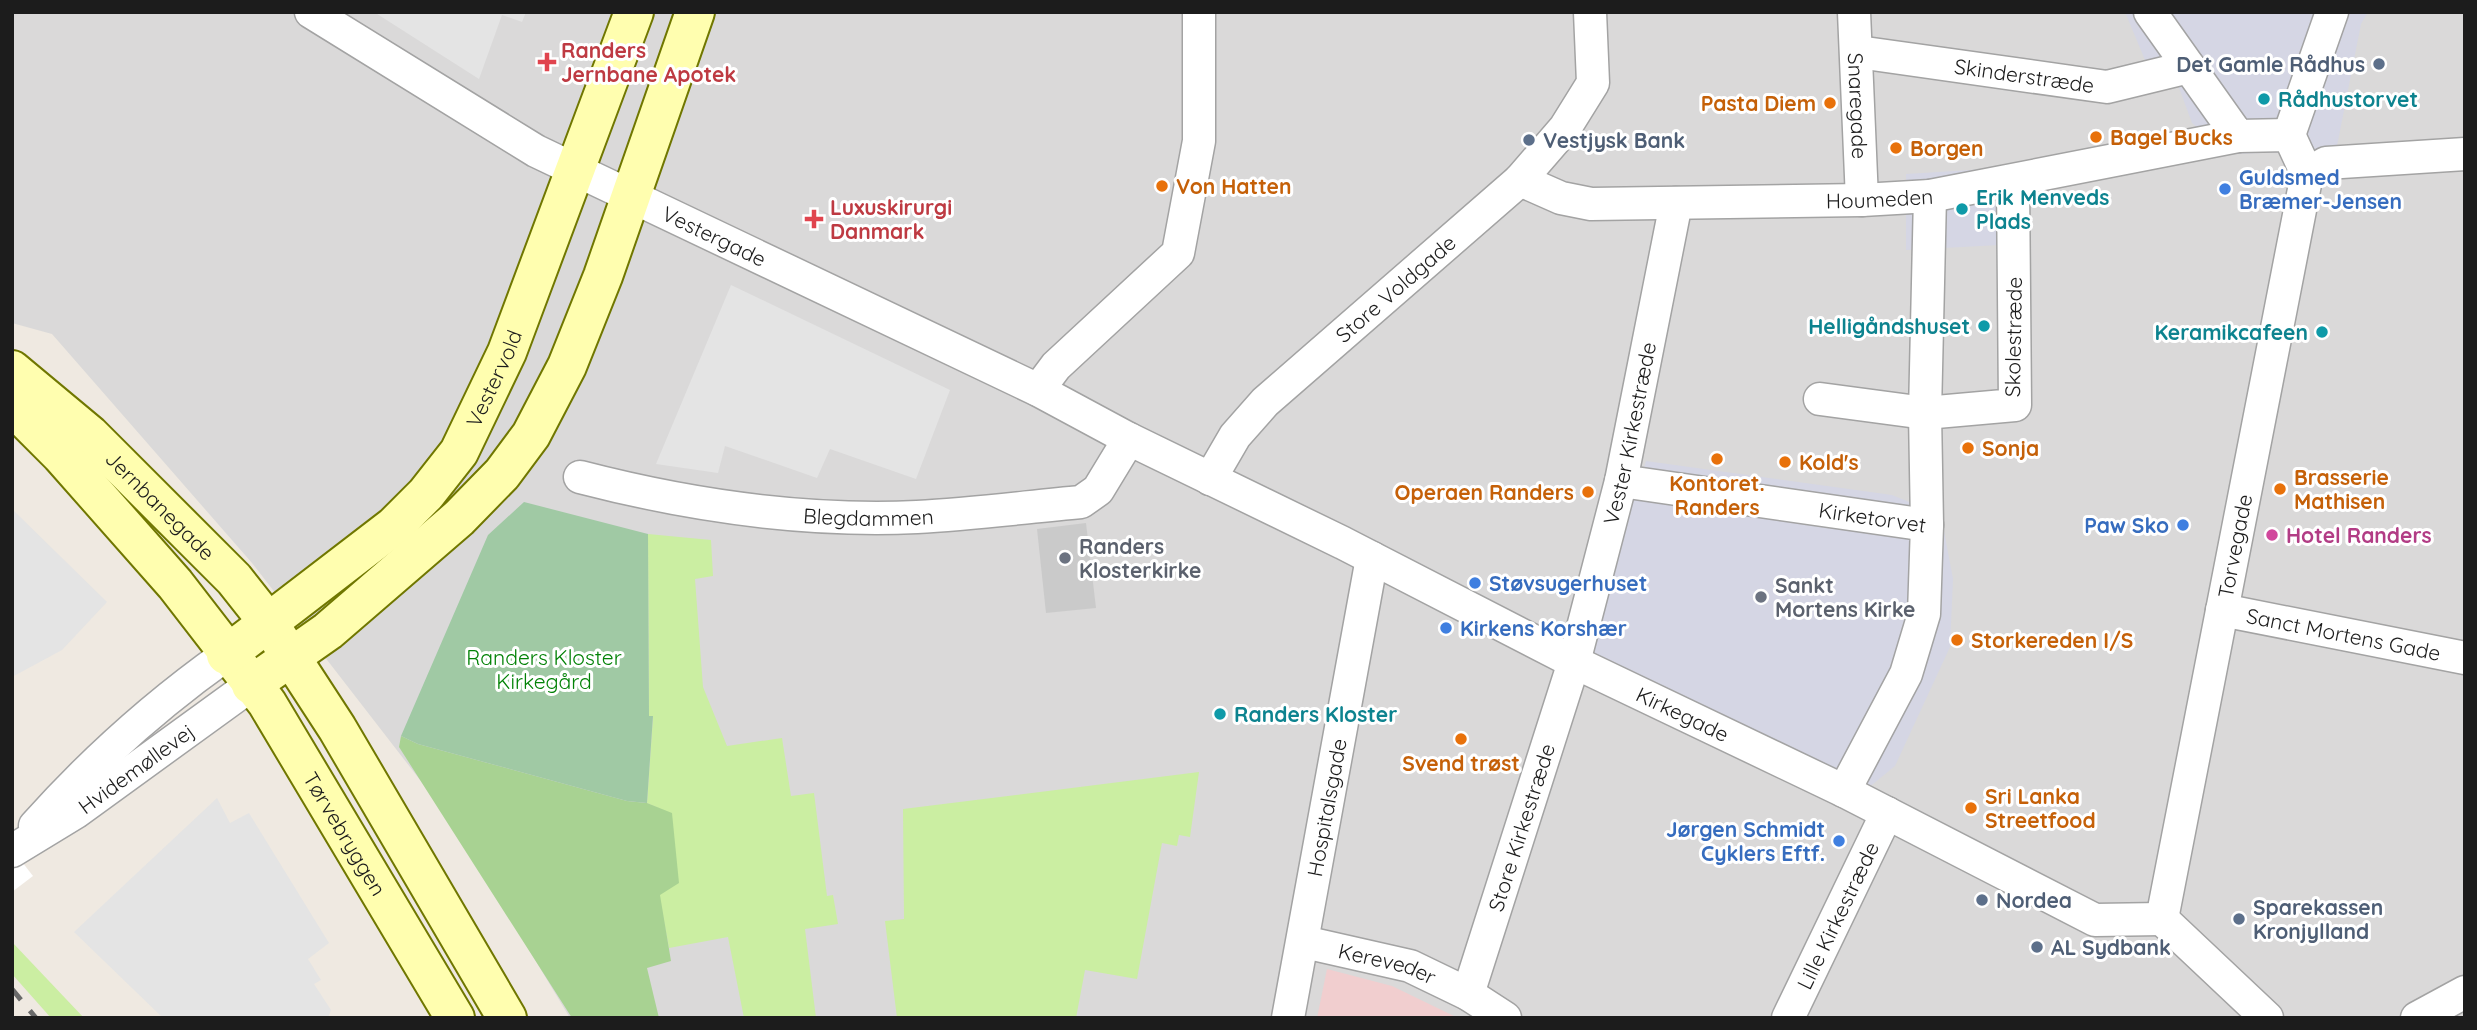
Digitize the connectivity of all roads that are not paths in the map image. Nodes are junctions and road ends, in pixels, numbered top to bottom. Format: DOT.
graph roads {
  1 [pos="311,12"];
  2 [pos="634,12"];
  3 [pos="695,12"];
  4 [pos="1199,12"];
  5 [pos="1590,12"];
  6 [pos="1854,12"];
  7 [pos="2150,12"];
  8 [pos="2332,12"];
  9 [pos="1858,52"];
  10 [pos="2189,67"];
  11 [pos="2290,135"];
  12 [pos="2238,136"];
  13 [pos="2465,154"];
  14 [pos="575,170"];
  15 [pos="2306,174"];
  16 [pos="1520,180"];
  17 [pos="2013,181"];
  18 [pos="1930,196"];
  19 [pos="631,197"];
  20 [pos="1862,200"];
  21 [pos="1676,203"];
  22 [pos="12,370"];
  23 [pos="1038,390"];
  24 [pos="1820,399"];
  25 [pos="12,406"];
  26 [pos="1925,413"];
  27 [pos="1129,439"];
  28 [pos="580,477"];
  29 [pos="1210,479"];
  30 [pos="1621,481"];
  31 [pos="1927,525"];
  32 [pos="1372,558"];
  33 [pos="2221,610"];
  34 [pos="268,622"];
  35 [pos="226,655"];
  36 [pos="294,657"];
  37 [pos="2465,658"];
  38 [pos="1574,662"];
  39 [pos="251,685"];
  40 [pos="1844,790"];
  41 [pos="1887,813"];
  42 [pos="14,850"];
  43 [pos="2162,919"];
  44 [pos="1304,942"];
  45 [pos="2465,992"];
  46 [pos="1468,994"];
  47 [pos="455,1018"];
  48 [pos="507,1018"];
  49 [pos="1288,1018"];
  50 [pos="1505,1018"];
  51 [pos="1788,1018"];
  52 [pos="2267,1018"];
  53 [pos="2417,1018"];
  1 -- 14 [label="street, Vestergade"];
  2 -- 14 [label="main road, Vestervold"];
  3 -- 19 [label="main road"];
  4 -- 23 [label="street"];
  5 -- 16 [label="street, Store Voldgade"];
  6 -- 9 [label="street, Snaregade"];
  7 -- 10 [label="street"];
  8 -- 11 [label="street"];
  9 -- 10 [label="street, Skinderstræde"];
  9 -- 20 [label="street, Snaregade"];
  10 -- 12 [label="street"];
  11 -- 12 [label="street"];
  11 -- 15 [label="street"];
  12 -- 17 [label="street, Houmeden"];
  13 -- 15 [label="street"];
  14 -- 19 [label="street, Vestergade"];
  14 -- 34 [label="main road, Vestervold"];
  15 -- 33 [label="street, Torvegade"];
  16 -- 21 [label="street, Houmeden"];
  16 -- 29 [label="street, Store Voldgade"];
  17 -- 18 [label="street, Houmeden"];
  17 -- 26 [label="street, Skolestræde"];
  18 -- 20 [label="street, Houmeden"];
  18 -- 26 [label="street"];
  19 -- 23 [label="street, Vestergade"];
  19 -- 36 [label="main road"];
  20 -- 21 [label="street, Houmeden"];
  21 -- 30 [label="street, Vester Kirkestræde"];
  22 -- 34 [label="main road, Jernbanegade"];
  23 -- 27 [label="street, Vestergade"];
  24 -- 26 [label="street"];
  25 -- 35 [label="main road, Jernbanegade"];
  26 -- 31 [label="street"];
  27 -- 28 [label="street, Blegdammen"];
  27 -- 29 [label="street"];
  29 -- 32 [label="street, Kirkegade"];
  30 -- 31 [label="street, Kirketorvet"];
  30 -- 38 [label="street, Vester Kirkestræde"];
  31 -- 40 [label="street, Kirketorvet"];
  32 -- 38 [label="street, Kirkegade"];
  32 -- 44 [label="street, Hospitalsgade"];
  33 -- 37 [label="street, Sanct Mortens Gade"];
  33 -- 43 [label="street, Torvegade"];
  34 -- 35 [label="main road, Vestervold"];
  34 -- 36 [label="main road, Jernbanegade"];
  35 -- 39 [label="main road, Tørvebryggen"];
  35 -- 42 [label="street, Hvidemøllevej"];
  36 -- 39 [label="main road"];
  36 -- 48 [label="main road"];
  38 -- 40 [label="street, Kirkegade"];
  38 -- 46 [label="street, Store Kirkestræde"];
  39 -- 42 [label="street, Hvidemøllevej"];
  39 -- 47 [label="main road, Tørvebryggen"];
  40 -- 41 [label="street, Kirkegade"];
  41 -- 43 [label="street, Kirkegade"];
  41 -- 51 [label="street, Lille Kirkestræde"];
  43 -- 52 [label="street"];
  44 -- 46 [label="street, Kereveder"];
  44 -- 49 [label="street, Hospitalsgade"];
  45 -- 53 [label="street"];
  46 -- 50 [label="street, Kereveder"];
}
